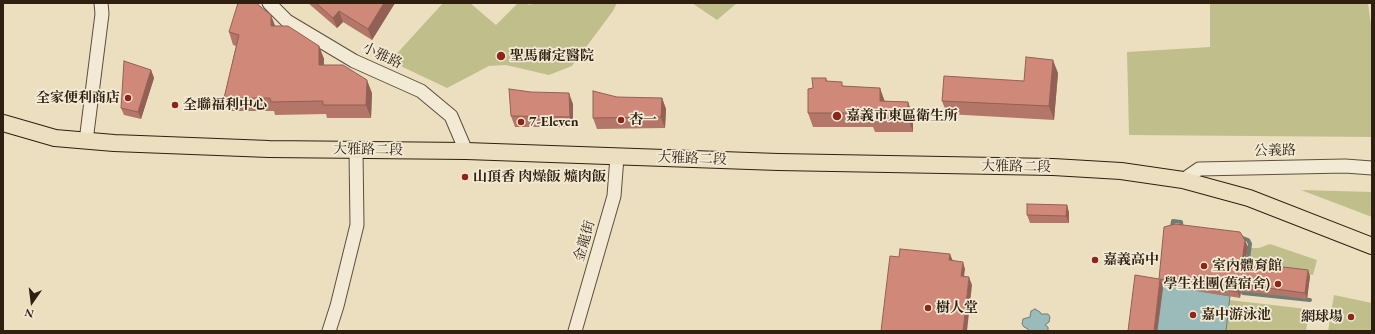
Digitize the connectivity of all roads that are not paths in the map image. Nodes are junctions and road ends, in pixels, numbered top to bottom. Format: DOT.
graph roads {
  1 [pos="101,3"];
  2 [pos="269,3"];
  3 [pos="3,123"];
  4 [pos="86,141"];
  5 [pos="356,150"];
  6 [pos="466,152"];
  7 [pos="616,157"];
  8 [pos="1372,168"];
  9 [pos="1183,180"];
  10 [pos="1372,246"];
  11 [pos="329,331"];
  12 [pos="575,331"];
  1 -- 4 [label="street"];
  2 -- 6 [label="street, 小雅路"];
  3 -- 4 [label="main road, 大雅路二段"];
  4 -- 5 [label="main road, 大雅路二段"];
  5 -- 6 [label="main road, 大雅路二段"];
  5 -- 11 [label="street"];
  6 -- 7 [label="main road, 大雅路二段"];
  7 -- 9 [label="main road, 大雅路二段"];
  7 -- 12 [label="street, 金龍街"];
  8 -- 9 [label="street, 公義路"];
  9 -- 10 [label="main road, 大雅路二段"];
}
